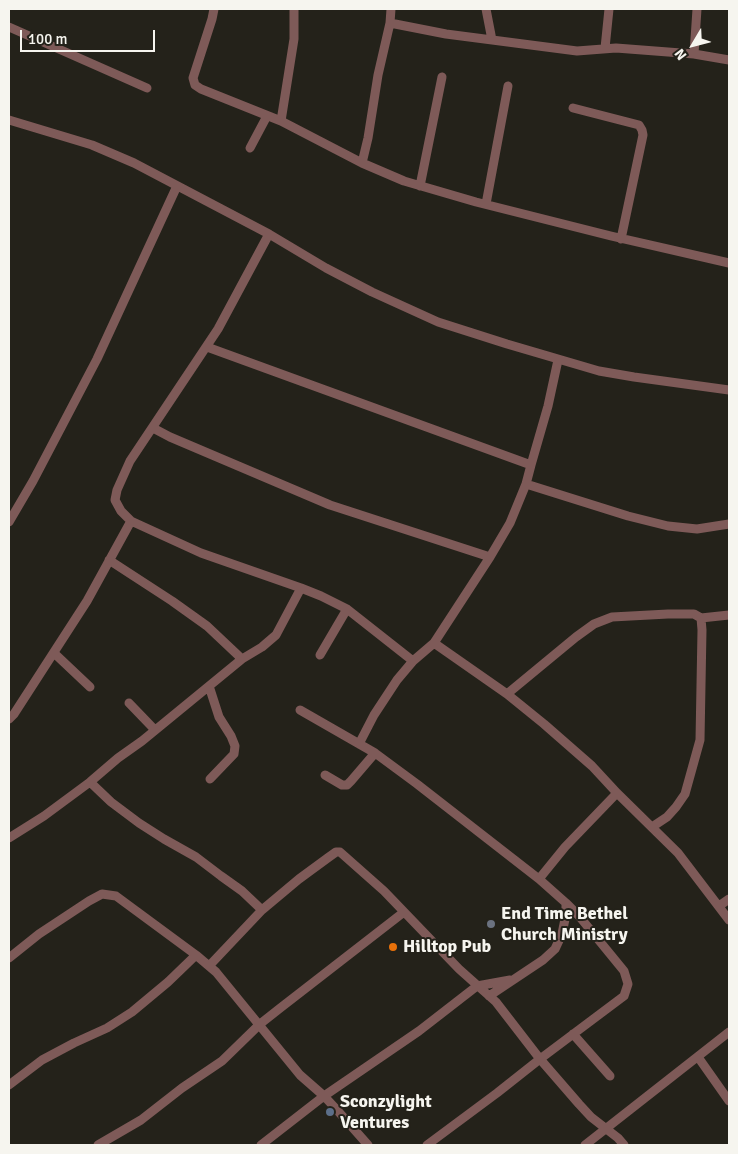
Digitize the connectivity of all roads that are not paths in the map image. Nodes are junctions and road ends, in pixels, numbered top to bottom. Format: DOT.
graph roads {
  1 [pos="214,9"];
  2 [pos="294,9"];
  3 [pos="391,9"];
  4 [pos="486,9"];
  5 [pos="609,9"];
  6 [pos="697,9"];
  7 [pos="390,23"];
  8 [pos="9,27"];
  9 [pos="492,40"];
  10 [pos="605,48"];
  11 [pos="694,54"];
  12 [pos="729,60"];
  13 [pos="442,77"];
  14 [pos="508,86"];
  15 [pos="147,88"];
  16 [pos="573,108"];
  17 [pos="268,116"];
  18 [pos="9,120"];
  19 [pos="281,121"];
  20 [pos="250,148"];
  21 [pos="362,164"];
  22 [pos="177,186"];
  23 [pos="420,186"];
  24 [pos="486,204"];
  25 [pos="269,234"];
  26 [pos="621,239"];
  27 [pos="729,263"];
  28 [pos="207,347"];
  29 [pos="558,360"];
  30 [pos="729,390"];
  31 [pos="153,428"];
  32 [pos="531,465"];
  33 [pos="526,484"];
  34 [pos="131,521"];
  35 [pos="9,522"];
  36 [pos="729,524"];
  37 [pos="490,557"];
  38 [pos="109,560"];
  39 [pos="300,588"];
  40 [pos="347,609"];
  41 [pos="729,615"];
  42 [pos="701,618"];
  43 [pos="434,643"];
  44 [pos="54,653"];
  45 [pos="320,655"];
  46 [pos="242,659"];
  47 [pos="413,661"];
  48 [pos="209,686"];
  49 [pos="90,687"];
  50 [pos="507,694"];
  51 [pos="129,702"];
  52 [pos="300,710"];
  53 [pos="9,719"];
  54 [pos="155,730"];
  55 [pos="359,744"];
  56 [pos="375,753"];
  57 [pos="325,775"];
  58 [pos="210,779"];
  59 [pos="90,782"];
  60 [pos="617,793"];
  61 [pos="652,827"];
  62 [pos="9,838"];
  63 [pos="539,879"];
  64 [pos="729,899"];
  65 [pos="566,903"];
  66 [pos="719,906"];
  67 [pos="262,910"];
  68 [pos="404,912"];
  69 [pos="729,920"];
  70 [pos="196,955"];
  71 [pos="9,958"];
  72 [pos="210,966"];
  73 [pos="512,980"];
  74 [pos="477,986"];
  75 [pos="489,996"];
  76 [pos="260,1024"];
  77 [pos="729,1032"];
  78 [pos="573,1034"];
  79 [pos="540,1058"];
  80 [pos="698,1058"];
  81 [pos="610,1076"];
  82 [pos="9,1085"];
  83 [pos="324,1096"];
  84 [pos="729,1101"];
  85 [pos="606,1129"];
  86 [pos="98,1145"];
  87 [pos="261,1145"];
  88 [pos="368,1145"];
  89 [pos="427,1145"];
  90 [pos="585,1145"];
  91 [pos="624,1145"];
  1 -- 17 [label="street"];
  2 -- 19 [label="street"];
  3 -- 7 [label="street"];
  4 -- 9 [label="street"];
  5 -- 10 [label="street"];
  6 -- 11 [label="street"];
  7 -- 9 [label="street"];
  7 -- 21 [label="street"];
  8 -- 15 [label="street"];
  9 -- 10 [label="street"];
  10 -- 11 [label="street"];
  11 -- 12 [label="street"];
  13 -- 23 [label="street"];
  14 -- 24 [label="street"];
  16 -- 26 [label="street"];
  17 -- 19 [label="street"];
  17 -- 20 [label="street"];
  18 -- 22 [label="street"];
  19 -- 21 [label="street"];
  21 -- 23 [label="street"];
  22 -- 25 [label="street"];
  22 -- 35 [label="street"];
  23 -- 24 [label="street"];
  24 -- 26 [label="street"];
  25 -- 28 [label="street"];
  25 -- 29 [label="street"];
  26 -- 27 [label="street"];
  28 -- 31 [label="street"];
  28 -- 32 [label="street"];
  29 -- 30 [label="street"];
  29 -- 32 [label="street"];
  31 -- 34 [label="street"];
  31 -- 37 [label="street"];
  32 -- 33 [label="street"];
  33 -- 36 [label="street"];
  33 -- 37 [label="street"];
  34 -- 38 [label="street"];
  34 -- 39 [label="street"];
  37 -- 43 [label="street"];
  38 -- 44 [label="street"];
  38 -- 46 [label="street"];
  39 -- 40 [label="street"];
  39 -- 46 [label="street"];
  40 -- 45 [label="street"];
  40 -- 47 [label="street"];
  41 -- 42 [label="street"];
  42 -- 50 [label="street"];
  42 -- 61 [label="street"];
  43 -- 47 [label="street"];
  43 -- 50 [label="street"];
  44 -- 49 [label="street"];
  44 -- 53 [label="street"];
  46 -- 48 [label="street"];
  47 -- 55 [label="street"];
  48 -- 54 [label="street"];
  48 -- 58 [label="street"];
  50 -- 60 [label="street"];
  51 -- 54 [label="street"];
  52 -- 55 [label="street"];
  54 -- 59 [label="street"];
  55 -- 56 [label="street"];
  56 -- 57 [label="street"];
  56 -- 63 [label="street"];
  59 -- 62 [label="street"];
  59 -- 67 [label="street"];
  60 -- 61 [label="street"];
  60 -- 63 [label="street"];
  61 -- 66 [label="street"];
  63 -- 65 [label="street"];
  64 -- 66 [label="street"];
  65 -- 73 [label="street"];
  65 -- 78 [label="street"];
  66 -- 69 [label="street"];
  67 -- 68 [label="street"];
  67 -- 72 [label="street"];
  68 -- 74 [label="street"];
  68 -- 76 [label="street"];
  70 -- 71 [label="street"];
  70 -- 72 [label="street"];
  70 -- 82 [label="street"];
  72 -- 76 [label="street"];
  73 -- 74 [label="street"];
  73 -- 75 [label="street"];
  74 -- 75 [label="street"];
  74 -- 83 [label="street"];
  75 -- 79 [label="street"];
  76 -- 83 [label="street"];
  76 -- 86 [label="street"];
  77 -- 80 [label="street"];
  78 -- 79 [label="street"];
  78 -- 81 [label="street"];
  79 -- 85 [label="street"];
  79 -- 89 [label="street"];
  80 -- 84 [label="street"];
  80 -- 85 [label="street"];
  83 -- 87 [label="street"];
  83 -- 88 [label="street"];
  85 -- 90 [label="street"];
  85 -- 91 [label="street"];
}
